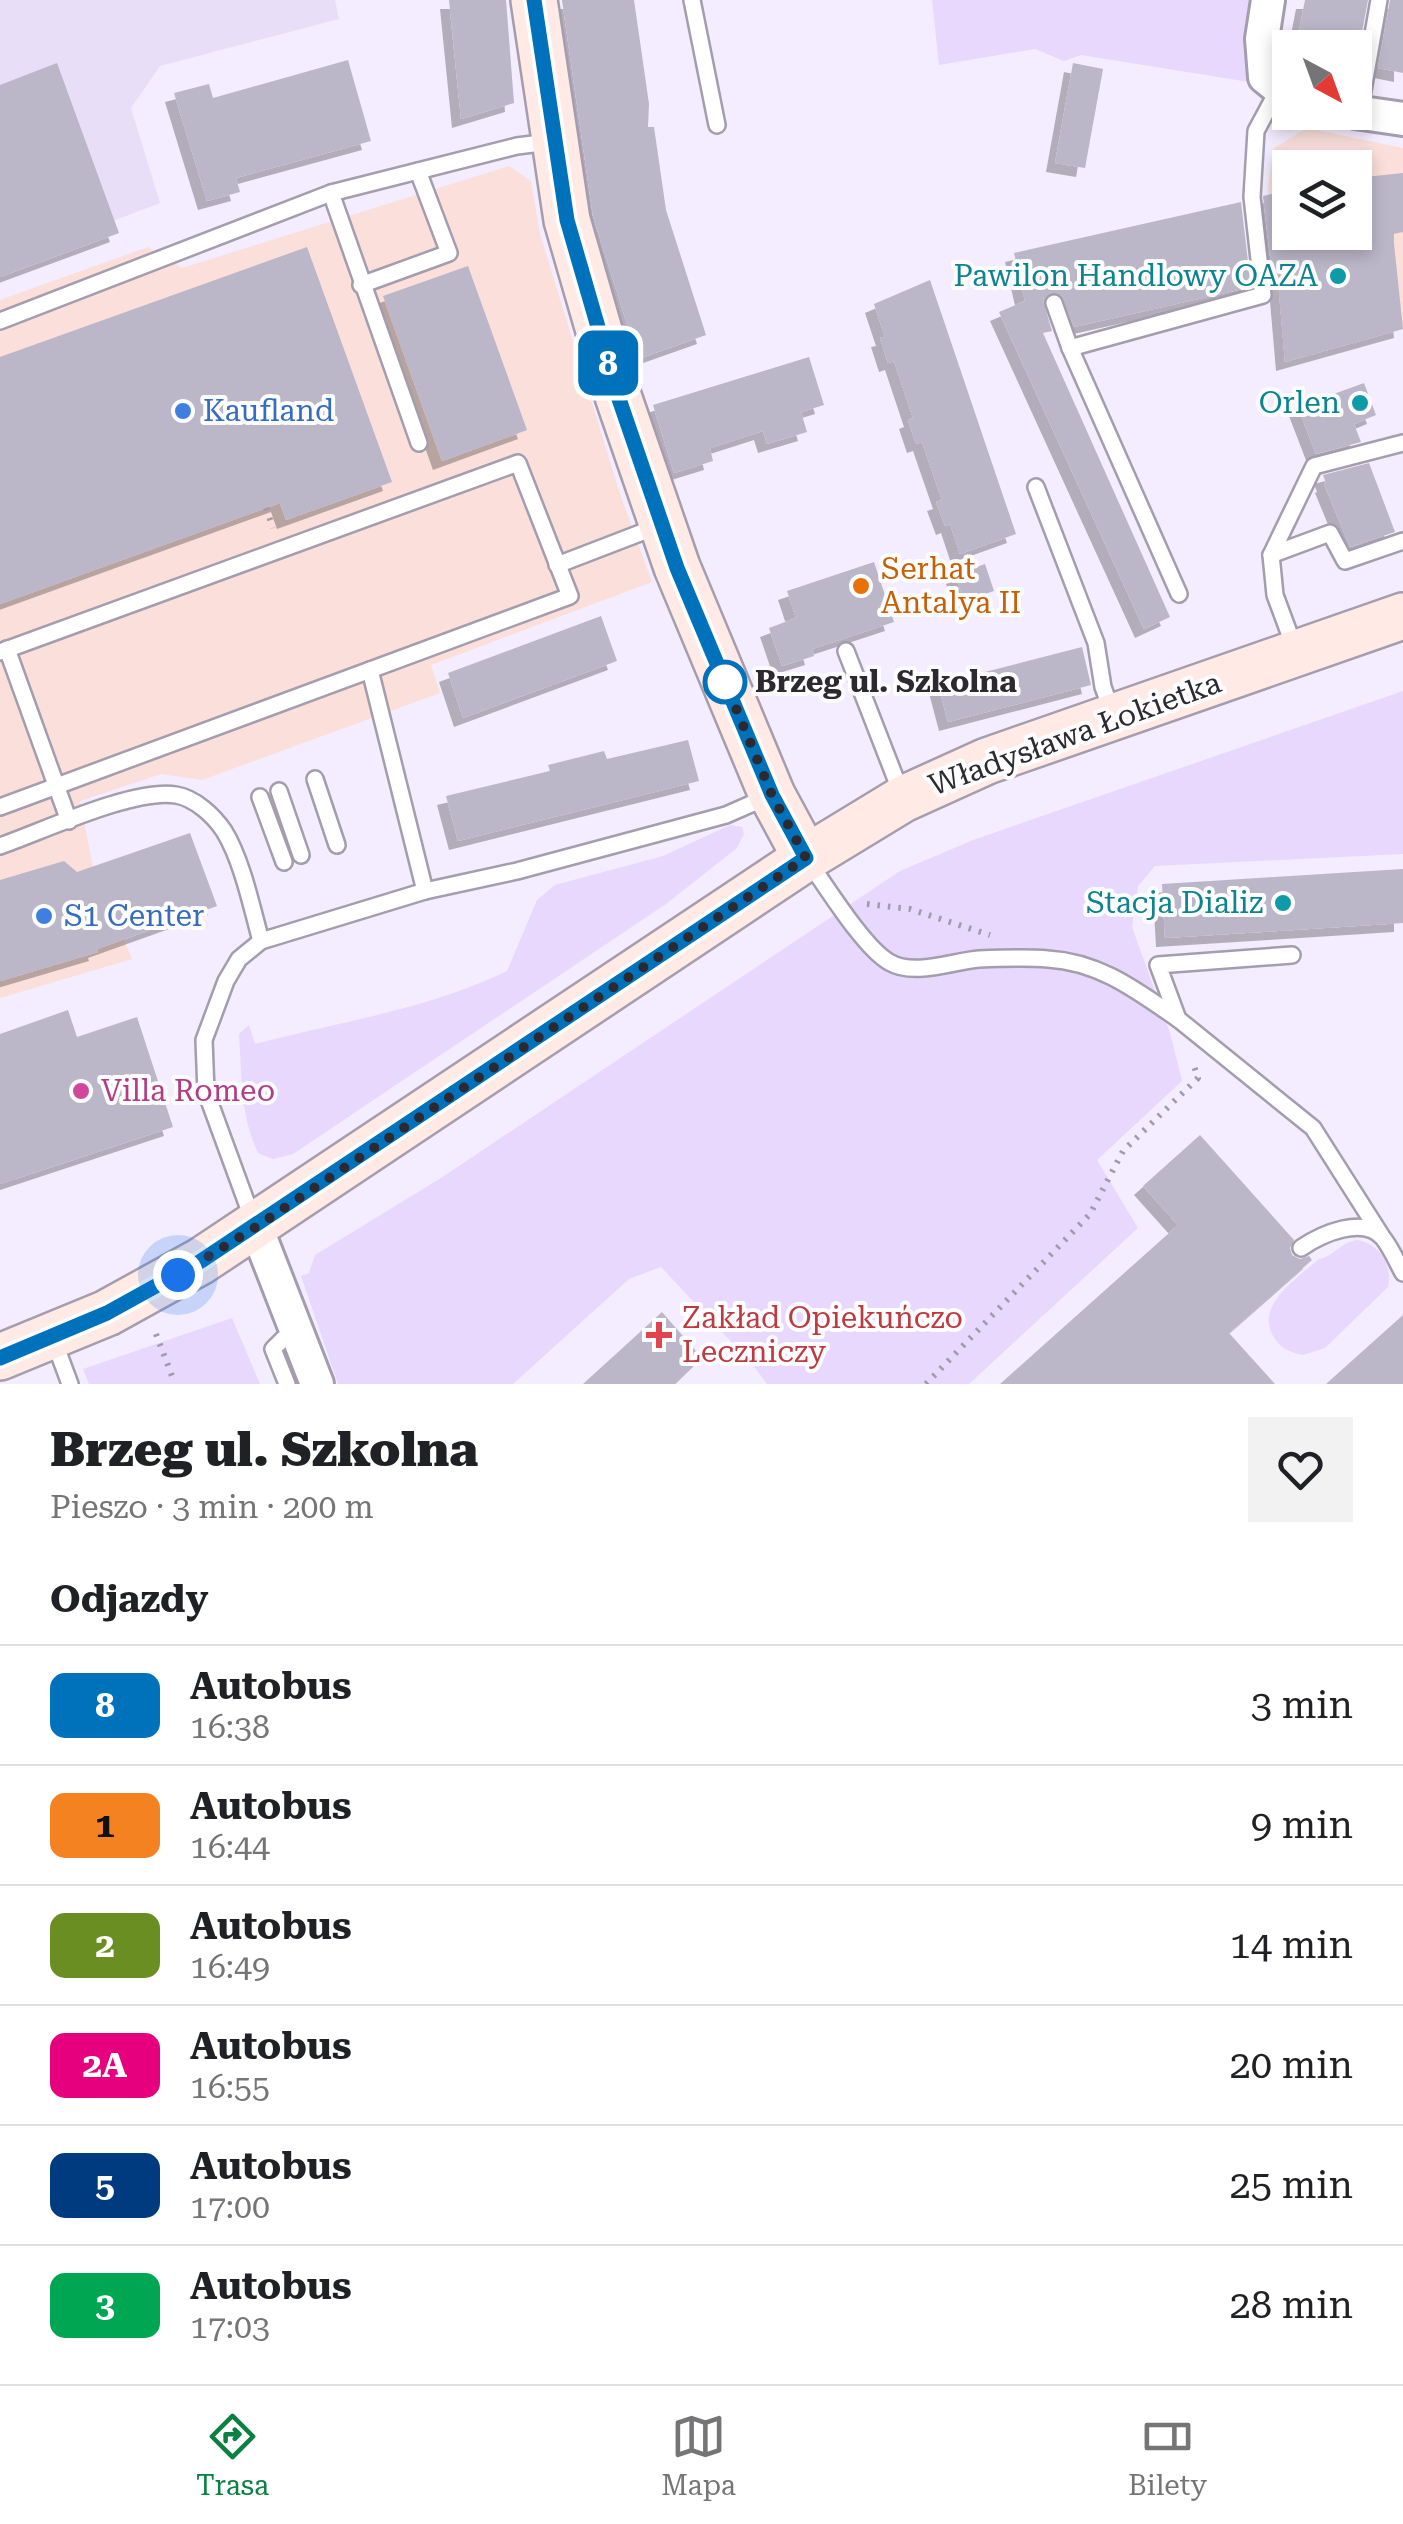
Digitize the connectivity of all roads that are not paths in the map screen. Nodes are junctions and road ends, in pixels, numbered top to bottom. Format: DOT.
graph roads {
  1 [pos="534,0"];
  2 [pos="692,0"];
  3 [pos="1268,0"];
  4 [pos="1378,0"];
  5 [pos="1372,32"];
  6 [pos="1272,82"];
  7 [pos="1272,109"];
  8 [pos="1372,114"];
  9 [pos="1403,119"];
  10 [pos="717,125"];
  11 [pos="553,141"];
  12 [pos="418,170"];
  13 [pos="331,194"];
  14 [pos="361,285"];
  15 [pos="1054,304"];
  16 [pos="0,321"];
  17 [pos="1070,348"];
  18 [pos="1403,443"];
  19 [pos="419,444"];
  20 [pos="1036,487"];
  21 [pos="661,525"];
  22 [pos="1403,542"];
  23 [pos="1270,555"];
  24 [pos="557,565"];
  25 [pos="1180,594"];
  26 [pos="1403,616"];
  27 [pos="3,651"];
  28 [pos="846,651"];
  29 [pos="1296,652"];
  30 [pos="370,670"];
  31 [pos="1114,718"];
  32 [pos="314,778"];
  33 [pos="57,786"];
  34 [pos="279,790"];
  35 [pos="772,795"];
  36 [pos="260,797"];
  37 [pos="903,799"];
  38 [pos="0,806"];
  39 [pos="69,821"];
  40 [pos="338,844"];
  41 [pos="0,846"];
  42 [pos="301,856"];
  43 [pos="806,858"];
  44 [pos="284,862"];
  45 [pos="425,892"];
  46 [pos="261,941"];
  47 [pos="1292,955"];
  48 [pos="1178,1019"];
  49 [pos="256,1227"];
  50 [pos="1381,1235"];
  51 [pos="1301,1248"];
  52 [pos="1403,1274"];
  53 [pos="298,1333"];
  54 [pos="52,1337"];
  55 [pos="0,1358"];
  56 [pos="70,1384"];
  57 [pos="287,1384"];
  58 [pos="318,1384"];
  1 -- 11 [label="main road"];
  2 -- 10 [label="lane"];
  3 -- 6 [label="street"];
  4 -- 5 [label="lane"];
  7 -- 17 [label="lane"];
  8 -- 9 [label="street"];
  11 -- 12 [label="lane"];
  11 -- 21 [label="main road"];
  12 -- 13 [label="lane"];
  12 -- 14 [label="lane"];
  13 -- 14 [label="lane"];
  13 -- 16 [label="lane"];
  14 -- 19 [label="lane"];
  15 -- 17 [label="lane"];
  17 -- 25 [label="lane"];
  18 -- 23 [label="lane"];
  20 -- 31 [label="lane"];
  21 -- 24 [label="lane"];
  21 -- 35 [label="main road"];
  22 -- 23 [label="lane"];
  23 -- 29 [label="lane"];
  24 -- 27 [label="lane"];
  24 -- 30 [label="lane"];
  26 -- 29 [label="main road, Władysława Łokietka"];
  27 -- 33 [label="lane"];
  28 -- 37 [label="lane"];
  29 -- 31 [label="main road, Władysława Łokietka"];
  30 -- 33 [label="lane"];
  30 -- 45 [label="lane"];
  31 -- 37 [label="main road, Władysława Łokietka"];
  32 -- 40 [label="lane"];
  33 -- 38 [label="lane"];
  33 -- 39 [label="lane"];
  34 -- 42 [label="lane"];
  35 -- 43 [label="main road"];
  35 -- 45 [label="lane"];
  36 -- 44 [label="lane"];
  37 -- 43 [label="main road, Władysława Łokietka"];
  39 -- 41 [label="lane"];
  39 -- 46 [label="lane"];
  43 -- 48 [label="lane"];
  43 -- 49 [label="main road, Władysława Łokietka"];
  45 -- 46 [label="lane"];
  46 -- 49 [label="lane"];
  47 -- 48 [label="lane"];
  48 -- 50 [label="lane"];
  49 -- 53 [label="street"];
  49 -- 54 [label="main road, Władysława Łokietka"];
  50 -- 51 [label="lane"];
  50 -- 52 [label="lane"];
  53 -- 57 [label="lane"];
  53 -- 58 [label="street"];
  54 -- 55 [label="main road, Władysława Łokietka"];
  54 -- 56 [label="lane"];
}
